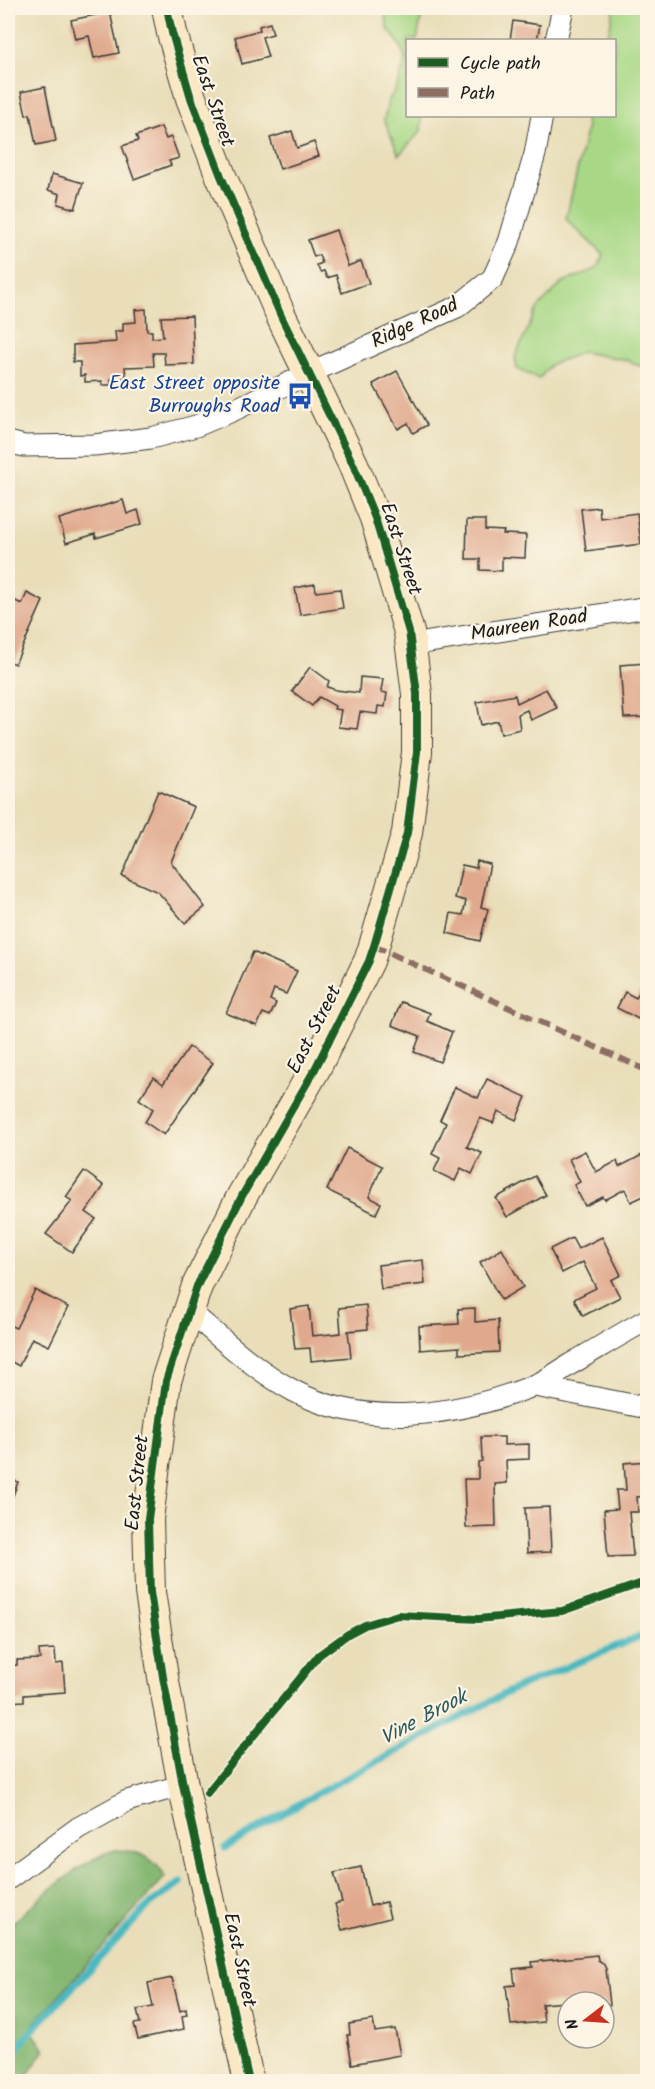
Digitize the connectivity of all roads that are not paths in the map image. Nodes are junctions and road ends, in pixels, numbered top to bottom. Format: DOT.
graph roads {
  1 [pos="167,8"];
  2 [pos="562,8"];
  3 [pos="556,39"];
  4 [pos="542,117"];
  5 [pos="309,373"];
  6 [pos="8,442"];
  7 [pos="648,607"];
  8 [pos="411,645"];
  9 [pos="189,1311"];
  10 [pos="648,1319"];
  11 [pos="535,1386"];
  12 [pos="648,1408"];
  13 [pos="183,1785"];
  14 [pos="8,1879"];
  15 [pos="249,2082"];
  1 -- 5 [label="street, East Street"];
  2 -- 3 [label="street"];
  4 -- 5 [label="street, Ridge Road"];
  5 -- 6 [label="street, Ridge Road"];
  5 -- 8 [label="street, East Street"];
  7 -- 8 [label="street, Maureen Road"];
  8 -- 9 [label="street, East Street"];
  9 -- 11 [label="street"];
  9 -- 13 [label="street, East Street"];
  10 -- 11 [label="street"];
  11 -- 12 [label="street"];
  13 -- 14 [label="street"];
  13 -- 15 [label="street, East Street"];
}
